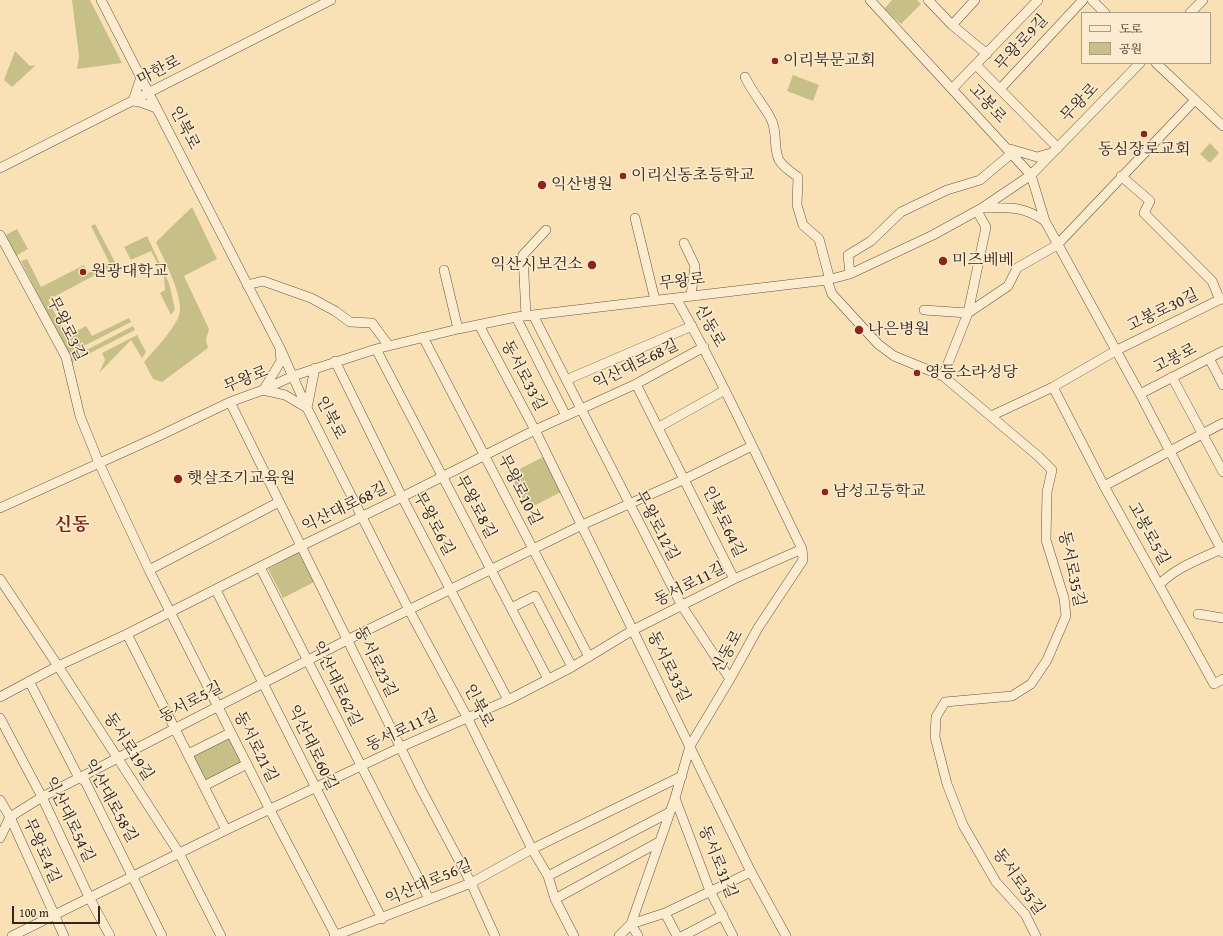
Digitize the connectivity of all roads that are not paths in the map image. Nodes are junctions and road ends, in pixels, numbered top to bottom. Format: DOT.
graph roads {
  1 [pos="101,0"];
  2 [pos="331,0"];
  3 [pos="870,0"];
  4 [pos="928,0"];
  5 [pos="974,0"];
  6 [pos="1038,0"];
  7 [pos="1083,0"];
  8 [pos="1092,0"];
  9 [pos="1203,0"];
  10 [pos="1104,12"];
  11 [pos="1191,12"];
  12 [pos="952,25"];
  13 [pos="986,54"];
  14 [pos="1139,64"];
  15 [pos="1157,64"];
  16 [pos="976,65"];
  17 [pos="141,77"];
  18 [pos="745,77"];
  19 [pos="952,89"];
  20 [pos="1000,89"];
  21 [pos="149,93"];
  22 [pos="133,101"];
  23 [pos="1194,101"];
  24 [pos="156,108"];
  25 [pos="1223,126"];
  26 [pos="1010,150"];
  27 [pos="1055,150"];
  28 [pos="0,168"];
  29 [pos="1031,175"];
  30 [pos="1121,176"];
  31 [pos="980,210"];
  32 [pos="635,218"];
  33 [pos="1045,221"];
  34 [pos="546,230"];
  35 [pos="0,235"];
  36 [pos="684,243"];
  37 [pos="1058,245"];
  38 [pos="444,270"];
  39 [pos="850,274"];
  40 [pos="829,280"];
  41 [pos="247,285"];
  42 [pos="691,295"];
  43 [pos="676,298"];
  44 [pos="654,300"];
  45 [pos="1220,300"];
  46 [pos="924,310"];
  47 [pos="968,313"];
  48 [pos="529,316"];
  49 [pos="516,317"];
  50 [pos="479,325"];
  51 [pos="692,326"];
  52 [pos="458,329"];
  53 [pos="423,337"];
  54 [pos="389,346"];
  55 [pos="280,348"];
  56 [pos="704,348"];
  57 [pos="376,349"];
  58 [pos="1117,350"];
  59 [pos="1223,351"];
  60 [pos="1209,358"];
  61 [pos="335,361"];
  62 [pos="315,368"];
  63 [pos="293,376"];
  64 [pos="943,376"];
  65 [pos="1172,378"];
  66 [pos="566,380"];
  67 [pos="636,384"];
  68 [pos="1223,384"];
  69 [pos="1053,387"];
  70 [pos="263,390"];
  71 [pos="725,390"];
  72 [pos="1140,394"];
  73 [pos="230,402"];
  74 [pos="307,408"];
  75 [pos="580,409"];
  76 [pos="566,416"];
  77 [pos="991,416"];
  78 [pos="1223,422"];
  79 [pos="659,427"];
  80 [pos="535,430"];
  81 [pos="1202,433"];
  82 [pos="752,446"];
  83 [pos="1170,452"];
  84 [pos="485,456"];
  85 [pos="99,463"];
  86 [pos="1223,472"];
  87 [pos="442,477"];
  88 [pos="685,479"];
  89 [pos="1104,486"];
  90 [pos="402,497"];
  91 [pos="279,502"];
  92 [pos="629,505"];
  93 [pos="0,508"];
  94 [pos="362,515"];
  95 [pos="582,525"];
  96 [pos="301,546"];
  97 [pos="802,549"];
  98 [pos="533,550"];
  99 [pos="1222,550"];
  100 [pos="260,567"];
  101 [pos="149,570"];
  102 [pos="491,571"];
  103 [pos="734,579"];
  104 [pos="1159,584"];
  105 [pos="1,585"];
  106 [pos="451,589"];
  107 [pos="216,590"];
  108 [pos="682,606"];
  109 [pos="511,608"];
  110 [pos="409,610"];
  111 [pos="171,613"];
  112 [pos="1198,614"];
  113 [pos="1223,618"];
  114 [pos="633,630"];
  115 [pos="127,634"];
  116 [pos="347,640"];
  117 [pos="589,657"];
  118 [pos="309,660"];
  119 [pos="58,666"];
  120 [pos="572,667"];
  121 [pos="730,679"];
  122 [pos="1223,679"];
  123 [pos="548,680"];
  124 [pos="29,681"];
  125 [pos="264,683"];
  126 [pos="0,688"];
  127 [pos="0,691"];
  128 [pos="0,697"];
  129 [pos="508,700"];
  130 [pos="218,706"];
  131 [pos="467,717"];
  132 [pos="0,718"];
  133 [pos="175,728"];
  134 [pos="230,732"];
  135 [pos="690,746"];
  136 [pos="401,747"];
  137 [pos="188,754"];
  138 [pos="117,758"];
  139 [pos="247,764"];
  140 [pos="360,767"];
  141 [pos="682,776"];
  142 [pos="79,778"];
  143 [pos="204,786"];
  144 [pos="315,788"];
  145 [pos="42,797"];
  146 [pos="675,798"];
  147 [pos="0,800"];
  148 [pos="270,810"];
  149 [pos="670,812"];
  150 [pos="10,817"];
  151 [pos="226,830"];
  152 [pos="0,838"];
  153 [pos="659,842"];
  154 [pos="532,849"];
  155 [pos="179,853"];
  156 [pos="751,872"];
  157 [pos="133,876"];
  158 [pos="548,876"];
  159 [pos="471,883"];
  160 [pos="710,891"];
  161 [pos="89,897"];
  162 [pos="555,899"];
  163 [pos="429,900"];
  164 [pos="665,914"];
  165 [pos="722,915"];
  166 [pos="54,916"];
  167 [pos="382,919"];
  168 [pos="631,924"];
  169 [pos="12,936"];
  170 [pos="64,936"];
  171 [pos="110,936"];
  172 [pos="162,936"];
  173 [pos="221,936"];
  174 [pos="335,936"];
  175 [pos="494,936"];
  176 [pos="574,936"];
  177 [pos="618,936"];
  178 [pos="638,936"];
  179 [pos="677,936"];
  180 [pos="683,936"];
  181 [pos="733,936"];
  182 [pos="786,936"];
  183 [pos="1036,936"];
  1 -- 17 [label="street, 인북로"];
  2 -- 21 [label="street, 마한로"];
  3 -- 19 [label="street, 고봉로"];
  4 -- 12 [label="street"];
  5 -- 12 [label="street"];
  6 -- 13 [label="street"];
  7 -- 20 [label="street, 무왕로9길"];
  8 -- 10 [label="street"];
  9 -- 11 [label="street"];
  12 -- 13 [label="street"];
  13 -- 16 [label="street"];
  14 -- 27 [label="street, 무왕로"];
  15 -- 23 [label="street"];
  16 -- 19 [label="street"];
  16 -- 20 [label="street, 무왕로"];
  17 -- 21 [label="street, 인북로"];
  17 -- 22 [label="street"];
  18 -- 40 [label="street, 동서로35길"];
  19 -- 26 [label="street, 고봉로"];
  20 -- 27 [label="street, 무왕로"];
  21 -- 22 [label="street, 마한로"];
  21 -- 24 [label="street, 인북로"];
  22 -- 24 [label="street"];
  22 -- 28 [label="street, 마한로"];
  23 -- 25 [label="street"];
  23 -- 30 [label="street"];
  24 -- 41 [label="street, 인북로"];
  26 -- 27 [label="street"];
  26 -- 29 [label="street, 고봉로"];
  26 -- 39 [label="street"];
  27 -- 29 [label="street, 무왕로"];
  29 -- 31 [label="street, 무왕로"];
  29 -- 33 [label="street, 고봉로"];
  30 -- 37 [label="street"];
  30 -- 45 [label="street"];
  31 -- 33 [label="street"];
  31 -- 39 [label="street, 무왕로"];
  31 -- 47 [label="street"];
  32 -- 44 [label="street"];
  33 -- 37 [label="street, 고봉로"];
  34 -- 48 [label="street"];
  35 -- 85 [label="street, 무왕로3길"];
  36 -- 42 [label="street"];
  37 -- 47 [label="street"];
  37 -- 58 [label="street, 고봉로"];
  38 -- 52 [label="street"];
  39 -- 40 [label="street, 무왕로"];
  40 -- 42 [label="street, 무왕로"];
  40 -- 64 [label="street, 동서로35길"];
  41 -- 54 [label="street"];
  41 -- 55 [label="street, 인북로"];
  42 -- 43 [label="street, 무왕로"];
  43 -- 44 [label="street, 무왕로"];
  43 -- 51 [label="street, 신동로"];
  44 -- 48 [label="street, 무왕로"];
  45 -- 58 [label="street, 고봉로30길"];
  46 -- 47 [label="street"];
  47 -- 64 [label="street"];
  48 -- 49 [label="street, 무왕로"];
  48 -- 66 [label="street, 무왕로12길"];
  49 -- 50 [label="street, 무왕로"];
  49 -- 76 [label="street"];
  50 -- 52 [label="street, 무왕로"];
  50 -- 80 [label="street, 동서로33길"];
  51 -- 56 [label="street, 신동로"];
  51 -- 66 [label="street"];
  52 -- 53 [label="street, 무왕로"];
  53 -- 54 [label="street, 무왕로"];
  53 -- 84 [label="street, 무왕로10길"];
  54 -- 57 [label="street, 무왕로"];
  55 -- 63 [label="street, 인북로"];
  55 -- 70 [label="street"];
  56 -- 67 [label="street, 익산대로68길"];
  56 -- 71 [label="street, 신동로"];
  57 -- 61 [label="street, 무왕로"];
  57 -- 87 [label="street, 무왕로8길"];
  58 -- 69 [label="street"];
  58 -- 72 [label="street, 고봉로"];
  59 -- 60 [label="street, 고봉로"];
  60 -- 65 [label="street, 고봉로"];
  60 -- 68 [label="street"];
  61 -- 62 [label="street, 무왕로"];
  61 -- 90 [label="street, 무왕로6길"];
  62 -- 63 [label="street, 무왕로"];
  62 -- 74 [label="street"];
  63 -- 70 [label="street, 무왕로"];
  63 -- 74 [label="street, 인북로"];
  64 -- 77 [label="street, 동서로35길"];
  65 -- 72 [label="street, 고봉로"];
  65 -- 81 [label="street"];
  66 -- 75 [label="street, 무왕로12길"];
  67 -- 75 [label="street, 익산대로68길"];
  67 -- 79 [label="street, 인북로64길"];
  69 -- 77 [label="street"];
  69 -- 89 [label="street, 고봉로5길"];
  70 -- 73 [label="street, 무왕로"];
  70 -- 74 [label="street"];
  71 -- 79 [label="street"];
  71 -- 82 [label="street, 신동로"];
  72 -- 83 [label="street, 고봉로"];
  73 -- 85 [label="street, 무왕로"];
  73 -- 91 [label="street, 동서로23길"];
  74 -- 94 [label="street, 인북로"];
  75 -- 76 [label="street, 익산대로68길"];
  75 -- 92 [label="street, 무왕로12길"];
  76 -- 80 [label="street, 익산대로68길"];
  77 -- 183 [label="street, 동서로35길"];
  78 -- 81 [label="street"];
  79 -- 88 [label="street, 인북로64길"];
  80 -- 84 [label="street, 익산대로68길"];
  80 -- 95 [label="street, 동서로33길"];
  81 -- 83 [label="street"];
  81 -- 86 [label="street"];
  82 -- 88 [label="street, 인북로64길"];
  82 -- 97 [label="street, 신동로"];
  83 -- 89 [label="street"];
  83 -- 99 [label="street, 고봉로"];
  84 -- 87 [label="street, 익산대로68길"];
  84 -- 98 [label="street, 무왕로10길"];
  85 -- 93 [label="street, 무왕로"];
  85 -- 101 [label="street, 동서로21길"];
  87 -- 90 [label="street, 익산대로68길"];
  87 -- 102 [label="street, 무왕로8길"];
  88 -- 92 [label="street, 인북로64길"];
  88 -- 103 [label="street, 인북로64길"];
  89 -- 104 [label="street, 고봉로5길"];
  90 -- 94 [label="street, 익산대로68길"];
  90 -- 106 [label="street, 무왕로6길"];
  91 -- 96 [label="street, 동서로23길"];
  91 -- 101 [label="street"];
  92 -- 95 [label="street, 인북로64길"];
  92 -- 108 [label="street, 무왕로12길"];
  94 -- 96 [label="street, 익산대로68길"];
  94 -- 110 [label="street, 인북로"];
  95 -- 98 [label="street, 인북로64길"];
  95 -- 114 [label="street, 동서로33길"];
  96 -- 100 [label="street, 익산대로68길"];
  96 -- 116 [label="street, 동서로23길"];
  97 -- 103 [label="street, 동서로11길"];
  97 -- 121 [label="street, 신동로"];
  98 -- 102 [label="street, 인북로64길"];
  98 -- 117 [label="street, 무왕로10길"];
  99 -- 104 [label="street, 고봉로"];
  100 -- 107 [label="street, 익산대로68길"];
  100 -- 118 [label="street, 익산대로62길"];
  101 -- 111 [label="street, 동서로21길"];
  102 -- 106 [label="street, 인북로64길"];
  102 -- 109 [label="street, 무왕로8길"];
  103 -- 108 [label="street, 동서로11길"];
  104 -- 122 [label="street, 고봉로5길"];
  105 -- 119 [label="street, 동서로19길"];
  106 -- 110 [label="street, 인북로64길"];
  106 -- 129 [label="street, 무왕로6길"];
  107 -- 111 [label="street, 익산대로68길"];
  107 -- 125 [label="street, 익산대로60길"];
  108 -- 114 [label="street, 동서로11길"];
  108 -- 121 [label="street, 무왕로12길"];
  109 -- 120 [label="street"];
  109 -- 123 [label="street, 무왕로8길"];
  110 -- 116 [label="street, 동서로5길"];
  110 -- 131 [label="street, 인북로"];
  111 -- 115 [label="street, 익산대로68길"];
  111 -- 130 [label="street, 동서로21길"];
  112 -- 113 [label="street"];
  114 -- 117 [label="street, 동서로11길"];
  114 -- 135 [label="street, 동서로33길"];
  115 -- 119 [label="street, 익산대로68길"];
  115 -- 133 [label="street"];
  116 -- 118 [label="street, 동서로5길"];
  116 -- 136 [label="street, 동서로23길"];
  117 -- 120 [label="street, 동서로11길"];
  118 -- 125 [label="street, 동서로5길"];
  118 -- 140 [label="street, 익산대로62길"];
  119 -- 124 [label="street, 익산대로68길"];
  119 -- 138 [label="street, 동서로19길"];
  120 -- 123 [label="street, 동서로11길"];
  121 -- 135 [label="street, 신동로"];
  123 -- 129 [label="street, 동서로11길"];
  124 -- 128 [label="street, 익산대로68길"];
  124 -- 142 [label="street, 익산대로58길"];
  125 -- 130 [label="street, 동서로5길"];
  125 -- 144 [label="street, 익산대로60길"];
  126 -- 127 [label="street"];
  129 -- 131 [label="street, 동서로11길"];
  130 -- 133 [label="street, 동서로5길"];
  130 -- 134 [label="street, 동서로21길"];
  131 -- 136 [label="street, 동서로11길"];
  131 -- 154 [label="street, 인북로"];
  132 -- 145 [label="street, 익산대로54길"];
  133 -- 137 [label="street"];
  133 -- 138 [label="street, 동서로5길"];
  134 -- 137 [label="street"];
  134 -- 139 [label="street, 동서로21길"];
  135 -- 141 [label="street, 신동로"];
  135 -- 156 [label="street, 동서로33길"];
  136 -- 140 [label="street, 동서로11길"];
  136 -- 159 [label="street, 동서로23길"];
  137 -- 143 [label="street"];
  138 -- 142 [label="street, 동서로5길"];
  138 -- 155 [label="street, 동서로19길"];
  139 -- 143 [label="street"];
  139 -- 148 [label="street, 동서로21길"];
  140 -- 144 [label="street, 동서로11길"];
  140 -- 163 [label="street, 익산대로62길"];
  141 -- 146 [label="street, 신동로"];
  141 -- 154 [label="street"];
  142 -- 145 [label="street, 동서로5길"];
  142 -- 157 [label="street, 익산대로58길"];
  143 -- 151 [label="street"];
  144 -- 148 [label="street, 동서로11길"];
  144 -- 167 [label="street, 익산대로60길"];
  145 -- 150 [label="street, 동서로5길"];
  145 -- 161 [label="street, 익산대로54길"];
  146 -- 149 [label="street, 신동로"];
  146 -- 160 [label="street, 동서로31길"];
  147 -- 150 [label="street, 무왕로4길"];
  148 -- 151 [label="street, 동서로11길"];
  148 -- 174 [label="street, 동서로21길"];
  149 -- 153 [label="street, 신동로"];
  149 -- 158 [label="street"];
  150 -- 152 [label="street"];
  150 -- 166 [label="street, 무왕로4길"];
  151 -- 155 [label="street, 동서로11길"];
  153 -- 162 [label="street"];
  153 -- 168 [label="street, 신동로"];
  154 -- 158 [label="street, 인북로"];
  154 -- 159 [label="street, 익산대로56길"];
  155 -- 157 [label="street, 동서로11길"];
  155 -- 173 [label="street, 동서로19길"];
  156 -- 160 [label="street"];
  156 -- 182 [label="street, 동서로33길"];
  157 -- 161 [label="street, 동서로11길"];
  157 -- 172 [label="street, 익산대로58길"];
  158 -- 162 [label="street, 인북로"];
  159 -- 163 [label="street, 익산대로56길"];
  159 -- 175 [label="street, 동서로23길"];
  160 -- 164 [label="street"];
  160 -- 165 [label="street, 동서로31길"];
  161 -- 166 [label="street, 동서로11길"];
  161 -- 171 [label="street, 익산대로54길"];
  162 -- 176 [label="street, 인북로"];
  163 -- 167 [label="street, 익산대로56길"];
  164 -- 168 [label="street"];
  164 -- 179 [label="street"];
  165 -- 180 [label="street"];
  165 -- 181 [label="street, 동서로31길"];
  166 -- 169 [label="street, 동서로11길"];
  166 -- 170 [label="street, 무왕로4길"];
  167 -- 174 [label="street, 익산대로56길"];
  168 -- 177 [label="street, 신동로"];
  168 -- 178 [label="street"];
}
